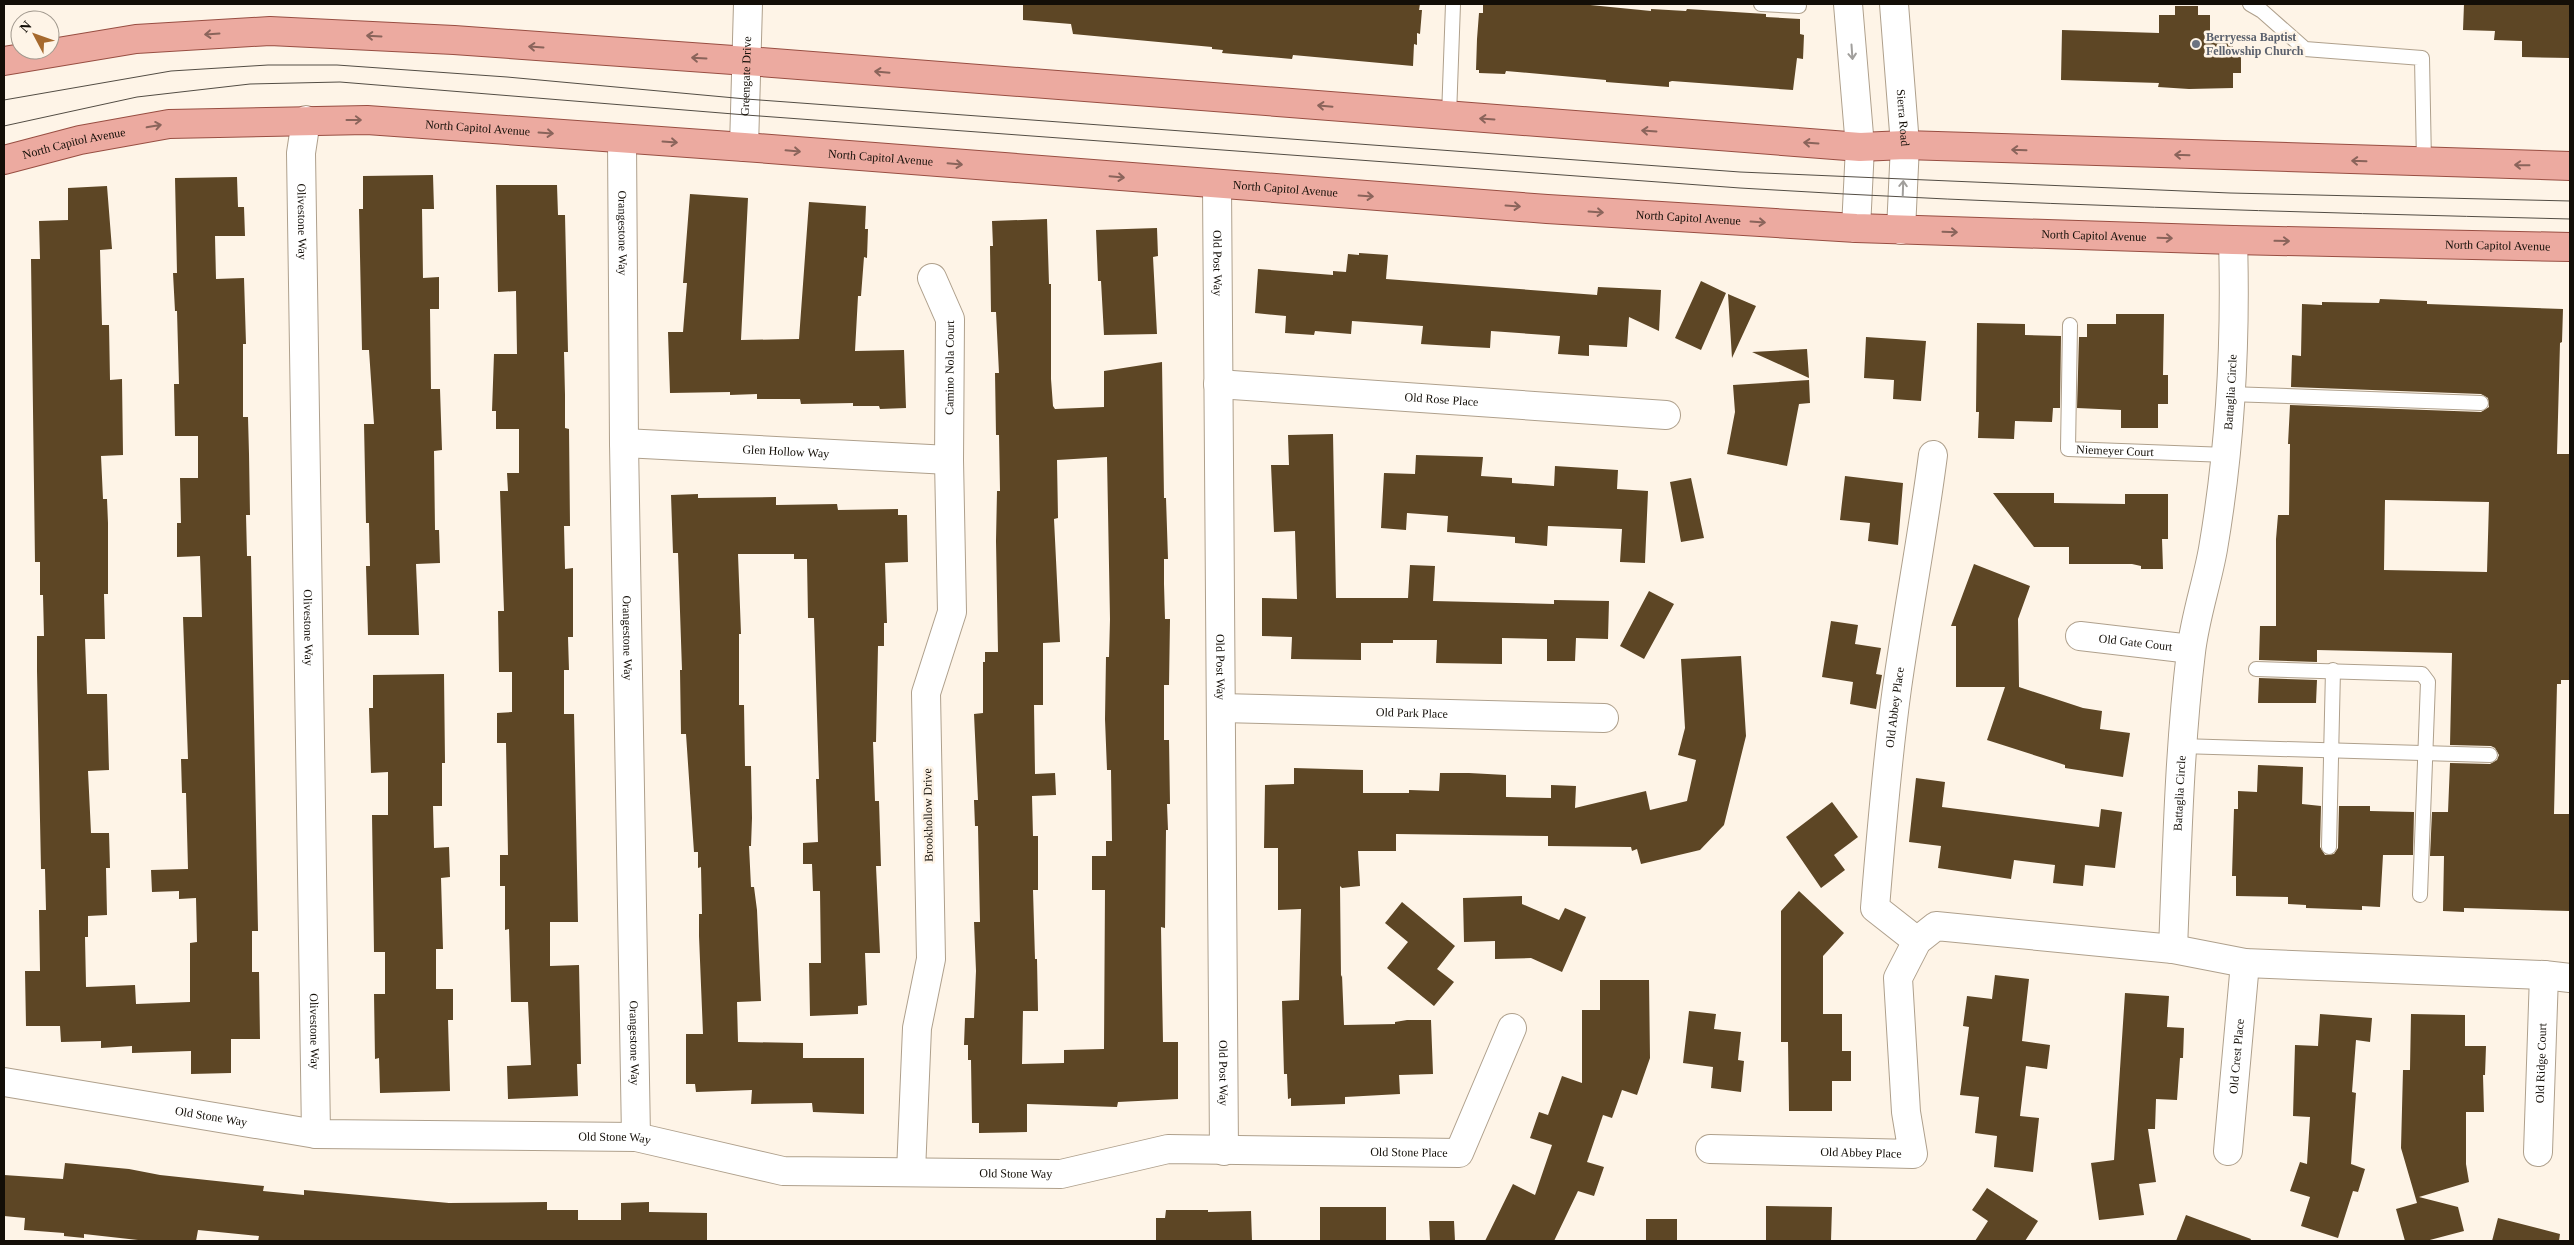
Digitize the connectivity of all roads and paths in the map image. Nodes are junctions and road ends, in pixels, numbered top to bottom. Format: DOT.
graph roads {
  1 [pos="748,4"];
  2 [pos="1453,4"];
  3 [pos="1761,4"];
  4 [pos="1848,4"];
  5 [pos="1894,4"];
  6 [pos="2250,4"];
  7 [pos="1799,6"];
  8 [pos="747,60"];
  9 [pos="4,61"];
  10 [pos="1448,116"];
  11 [pos="306,120"];
  12 [pos="622,139"];
  13 [pos="1905,146"];
  14 [pos="744,147"];
  15 [pos="1860,147"];
  16 [pos="4,160"];
  17 [pos="2424,164"];
  18 [pos="2570,166"];
  19 [pos="1216,185"];
  20 [pos="1856,228"];
  21 [pos="1901,230"];
  22 [pos="2233,240"];
  23 [pos="2570,247"];
  24 [pos="932,278"];
  25 [pos="2070,325"];
  26 [pos="1218,384"];
  27 [pos="2229,394"];
  28 [pos="2481,403"];
  29 [pos="1666,415"];
  30 [pos="624,443"];
  31 [pos="2227,454"];
  32 [pos="1933,455"];
  33 [pos="949,460"];
  34 [pos="2080,636"];
  35 [pos="2191,649"];
  36 [pos="2256,669"];
  37 [pos="2333,670"];
  38 [pos="1222,708"];
  39 [pos="1604,718"];
  40 [pos="2180,746"];
  41 [pos="2330,751"];
  42 [pos="2427,754"];
  43 [pos="2490,755"];
  44 [pos="2329,847"];
  45 [pos="2420,895"];
  46 [pos="1917,941"];
  47 [pos="2173,949"];
  48 [pos="2245,963"];
  49 [pos="2557,976"];
  50 [pos="1512,1028"];
  51 [pos="4,1082"];
  52 [pos="316,1134"];
  53 [pos="636,1137"];
  54 [pos="1710,1149"];
  55 [pos="1224,1151"];
  56 [pos="2228,1151"];
  57 [pos="2538,1152"];
  58 [pos="911,1172"];
  1 -- 8 [label="street, Greengate Drive"];
  2 -- 10 [label="lane"];
  3 -- 7 [label="lane"];
  4 -- 15 [label="street, one-way"];
  5 -- 13 [label="street, Sierra Road"];
  6 -- 17 [label="lane"];
  8 -- 9 [label="main road, one-way"];
  10 -- 8 [label="main road, one-way"];
  8 -- 14 [label="street, Greengate Drive"];
  15 -- 10 [label="main road, one-way"];
  11 -- 12 [label="main road, North Capitol Avenue, one-way"];
  16 -- 11 [label="main road, North Capitol Avenue, one-way"];
  11 -- 52 [label="street, Olivestone Way"];
  12 -- 14 [label="main road, North Capitol Avenue, one-way"];
  12 -- 30 [label="street, Orangestone Way"];
  13 -- 15 [label="main road"];
  17 -- 13 [label="main road, one-way"];
  21 -- 13 [label="street, Sierra Road, one-way"];
  14 -- 19 [label="main road, North Capitol Avenue, one-way"];
  15 -- 20 [label="street"];
  18 -- 17 [label="main road, one-way"];
  19 -- 20 [label="main road, North Capitol Avenue, one-way"];
  19 -- 26 [label="street, Old Post Way"];
  20 -- 21 [label="main road, North Capitol Avenue"];
  21 -- 22 [label="main road, North Capitol Avenue, one-way"];
  22 -- 23 [label="main road, North Capitol Avenue, one-way"];
  22 -- 27 [label="street, Battaglia Circle"];
  24 -- 33 [label="street, Camino Nola Court"];
  25 -- 31 [label="lane, Niemeyer Court"];
  26 -- 29 [label="street, Old Rose Place"];
  26 -- 38 [label="street, Old Post Way"];
  27 -- 28 [label="lane"];
  27 -- 31 [label="street, Battaglia Circle"];
  30 -- 33 [label="street, Glen Hollow Way"];
  30 -- 53 [label="street, Orangestone Way"];
  31 -- 35 [label="street, Battaglia Circle"];
  32 -- 46 [label="street, Old Abbey Place"];
  33 -- 58 [label="street, Brookhollow Drive"];
  34 -- 35 [label="street, Old Gate Court"];
  35 -- 40 [label="street, Battaglia Circle"];
  36 -- 37 [label="lane"];
  37 -- 41 [label="lane"];
  37 -- 42 [label="lane"];
  38 -- 39 [label="street, Old Park Place"];
  38 -- 55 [label="street, Old Post Way"];
  40 -- 41 [label="lane"];
  40 -- 47 [label="street, Battaglia Circle"];
  41 -- 42 [label="lane"];
  41 -- 44 [label="lane"];
  42 -- 43 [label="lane"];
  42 -- 45 [label="lane"];
  46 -- 47 [label="street, Old Abbey Place"];
  46 -- 54 [label="street, Old Abbey Place"];
  47 -- 48 [label="street"];
  48 -- 49 [label="street"];
  48 -- 56 [label="street, Old Crest Place"];
  49 -- 57 [label="street, Old Ridge Court"];
  50 -- 55 [label="street, Old Stone Place"];
  51 -- 52 [label="street, Old Stone Way"];
  52 -- 53 [label="street, Old Stone Way"];
  53 -- 58 [label="street, Old Stone Way"];
  55 -- 58 [label="street, Old Stone Way"];
}
